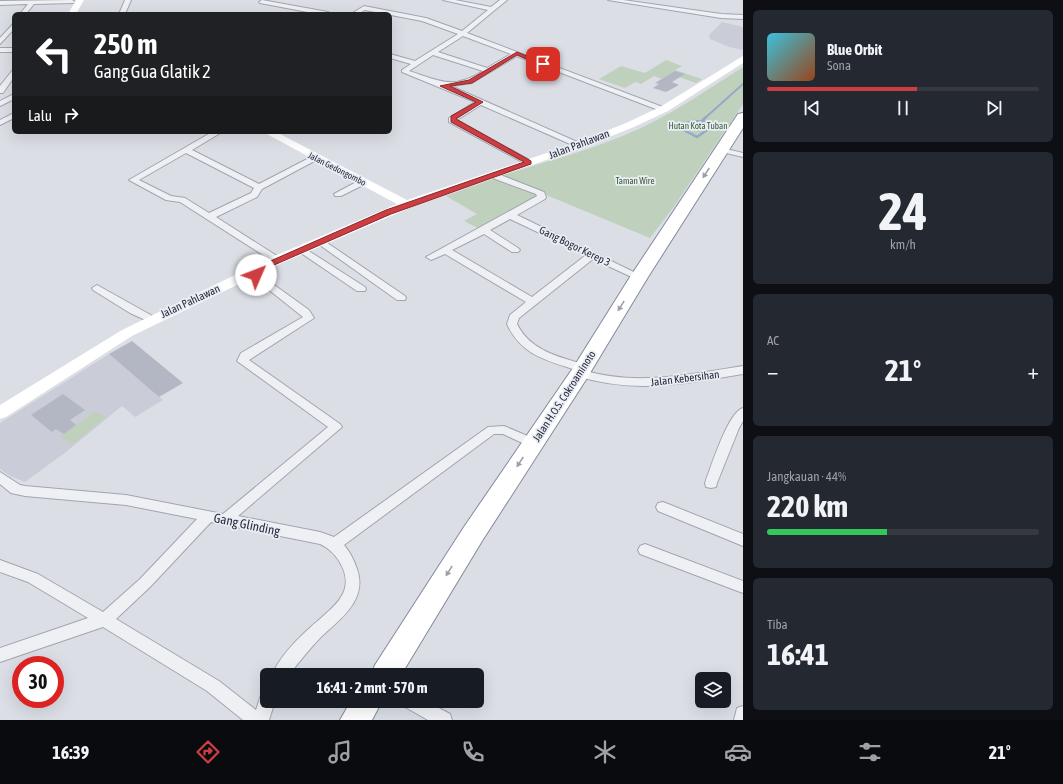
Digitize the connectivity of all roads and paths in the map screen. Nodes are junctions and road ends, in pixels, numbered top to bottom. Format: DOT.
graph roads {
  1 [pos="75,0"];
  2 [pos="128,0"];
  3 [pos="446,0"];
  4 [pos="504,0"];
  5 [pos="611,0"];
  6 [pos="32,2"];
  7 [pos="262,2"];
  8 [pos="0,3"];
  9 [pos="492,9"];
  10 [pos="24,12"];
  11 [pos="67,12"];
  12 [pos="72,12"];
  13 [pos="123,12"];
  14 [pos="309,12"];
  15 [pos="357,12"];
  16 [pos="383,12"];
  17 [pos="392,14"];
  18 [pos="743,17"];
  19 [pos="12,27"];
  20 [pos="463,33"];
  21 [pos="0,42"];
  22 [pos="0,50"];
  23 [pos="12,50"];
  24 [pos="431,52"];
  25 [pos="517,53"];
  26 [pos="392,57"];
  27 [pos="743,59"];
  28 [pos="415,63"];
  29 [pos="488,70"];
  30 [pos="12,75"];
  31 [pos="443,86"];
  32 [pos="0,91"];
  33 [pos="12,97"];
  34 [pos="480,102"];
  35 [pos="0,104"];
  36 [pos="664,109"];
  37 [pos="12,116"];
  38 [pos="742,121"];
  39 [pos="0,123"];
  40 [pos="214,134"];
  41 [pos="272,134"];
  42 [pos="282,134"];
  43 [pos="580,145"];
  44 [pos="721,149"];
  45 [pos="186,150"];
  46 [pos="743,155"];
  47 [pos="316,158"];
  48 [pos="529,162"];
  49 [pos="493,175"];
  50 [pos="362,182"];
  51 [pos="260,187"];
  52 [pos="338,194"];
  53 [pos="411,203"];
  54 [pos="510,215"];
  55 [pos="209,217"];
  56 [pos="484,230"];
  57 [pos="320,241"];
  58 [pos="301,250"];
  59 [pos="446,250"];
  60 [pos="515,250"];
  61 [pos="592,255"];
  62 [pos="431,257"];
  63 [pos="277,260"];
  64 [pos="252,272"];
  65 [pos="639,277"];
  66 [pos="97,288"];
  67 [pos="361,289"];
  68 [pos="401,298"];
  69 [pos="533,302"];
  70 [pos="152,320"];
  71 [pos="743,370"];
  72 [pos="581,371"];
  73 [pos="743,412"];
  74 [pos="0,413"];
  75 [pos="533,443"];
  76 [pos="0,477"];
  77 [pos="711,483"];
  78 [pos="663,507"];
  79 [pos="208,516"];
  80 [pos="226,519"];
  81 [pos="743,540"];
  82 [pos="335,544"];
  83 [pos="645,550"];
  84 [pos="0,566"];
  85 [pos="743,587"];
  86 [pos="104,620"];
  87 [pos="0,656"];
  88 [pos="285,668"];
  89 [pos="389,668"];
  90 [pos="265,708"];
  91 [pos="363,708"];
  92 [pos="423,708"];
  93 [pos="743,714"];
  94 [pos="256,720"];
  95 [pos="261,720"];
  96 [pos="355,720"];
  97 [pos="444,720"];
  98 [pos="742,720"];
  1 -- 6 [label="street"];
  1 -- 11 [label="main road"];
  1 -- 12 [label="main road"];
  2 -- 13 [label="street"];
  3 -- 9 [label="street"];
  4 -- 9 [label="street"];
  5 -- 18 [label="street"];
  6 -- 8 [label="street"];
  6 -- 10 [label="street"];
  7 -- 14 [label="street"];
  9 -- 20 [label="street"];
  15 -- 16 [label="street"];
  17 -- 20 [label="street"];
  19 -- 21 [label="street"];
  20 -- 24 [label="street"];
  20 -- 25 [label="street"];
  22 -- 23 [label="street"];
  24 -- 28 [label="street"];
  24 -- 29 [label="street"];
  25 -- 29 [label="street"];
  25 -- 36 [label="street"];
  26 -- 28 [label="street"];
  27 -- 36 [label="main road, Jalan Pahlawan"];
  28 -- 31 [label="street"];
  29 -- 31 [label="street"];
  30 -- 32 [label="street"];
  31 -- 34 [label="street"];
  33 -- 35 [label="street"];
  34 -- 43 [label="street"];
  34 -- 48 [label="street"];
  36 -- 43 [label="main road, Jalan Pahlawan"];
  37 -- 39 [label="street"];
  38 -- 44 [label="highway, Jalan H.O.S. Cokroaminoto"];
  40 -- 45 [label="street"];
  41 -- 47 [label="main road, Jalan Gedongombo"];
  42 -- 53 [label="main road, Jalan Gedongombo"];
  43 -- 48 [label="main road, Jalan Pahlawan"];
  44 -- 46 [label="street"];
  44 -- 65 [label="highway, Jalan H.O.S. Cokroaminoto, one-way"];
  45 -- 51 [label="street"];
  45 -- 55 [label="street"];
  47 -- 50 [label="main road, Jalan Gedongombo"];
  47 -- 51 [label="street"];
  48 -- 49 [label="main road, Jalan Pahlawan"];
  49 -- 53 [label="main road, Jalan Pahlawan"];
  49 -- 54 [label="street"];
  50 -- 52 [label="street"];
  50 -- 53 [label="main road, Jalan Gedongombo"];
  51 -- 55 [label="street"];
  53 -- 57 [label="main road, Jalan Pahlawan"];
  54 -- 56 [label="street"];
  54 -- 61 [label="street, Gang Bogor Kerep 3"];
  55 -- 63 [label="street"];
  56 -- 59 [label="street"];
  56 -- 60 [label="street"];
  57 -- 58 [label="main road, Jalan Pahlawan"];
  57 -- 68 [label="street"];
  58 -- 63 [label="main road, Jalan Pahlawan"];
  58 -- 67 [label="street"];
  59 -- 62 [label="street"];
  59 -- 69 [label="street"];
  61 -- 65 [label="street, Gang Bogor Kerep 3"];
  61 -- 69 [label="street, Jalan Kebersihan"];
  63 -- 64 [label="main road, Jalan Pahlawan"];
  64 -- 70 [label="main road, Jalan Pahlawan"];
  64 -- 80 [label="street"];
  65 -- 72 [label="highway, Jalan H.O.S. Cokroaminoto, one-way"];
  66 -- 70 [label="street"];
  69 -- 72 [label="street, Jalan Kebersihan"];
  70 -- 74 [label="main road, Jalan Pahlawan"];
  71 -- 72 [label="street, Jalan Kebersihan"];
  72 -- 75 [label="highway, Jalan H.O.S. Cokroaminoto"];
  73 -- 77 [label="street"];
  75 -- 82 [label="street"];
  75 -- 89 [label="highway, Jalan H.O.S. Cokroaminoto, one-way"];
  76 -- 79 [label="street, Gang Glinding"];
  78 -- 81 [label="street"];
  79 -- 80 [label="street, Gang Glinding"];
  79 -- 86 [label="street"];
  80 -- 82 [label="street, Gang Glinding"];
  82 -- 88 [label="street"];
  83 -- 85 [label="street"];
  84 -- 86 [label="street"];
  86 -- 87 [label="street"];
  86 -- 94 [label="street"];
  90 -- 95 [label="street"];
  91 -- 96 [label="highway"];
  92 -- 97 [label="street"];
  93 -- 98 [label="street"];
}
